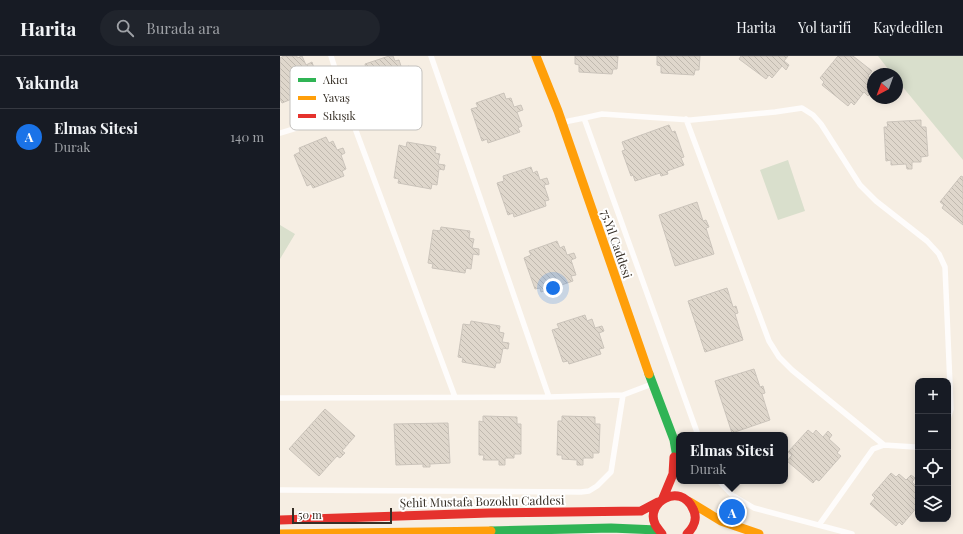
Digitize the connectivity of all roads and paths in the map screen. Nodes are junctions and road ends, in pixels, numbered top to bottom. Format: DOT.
graph roads {
  1 [pos="331,56"];
  2 [pos="431,56"];
  3 [pos="536,56"];
  4 [pos="334,66"];
  5 [pos="584,118"];
  6 [pos="686,119"];
  7 [pos="562,123"];
  8 [pos="290,130"];
  9 [pos="356,130"];
  10 [pos="280,133"];
  11 [pos="652,384"];
  12 [pos="623,395"];
  13 [pos="455,397"];
  14 [pos="549,397"];
  15 [pos="280,398"];
  16 [pos="950,414"];
  17 [pos="697,432"];
  18 [pos="674,440"];
  19 [pos="884,445"];
  20 [pos="915,447"];
  21 [pos="676,452"];
  22 [pos="722,484"];
  23 [pos="682,486"];
  24 [pos="280,490"];
  25 [pos="661,500"];
  26 [pos="687,500"];
  27 [pos="280,520"];
  28 [pos="819,525"];
  29 [pos="659,532"];
  30 [pos="280,534"];
  31 [pos="690,534"];
  32 [pos="758,534"];
  33 [pos="852,534"];
  1 -- 4 [label="lane"];
  2 -- 14 [label="lane"];
  3 -- 7 [label="street, 75.Yıl Caddesi"];
  5 -- 6 [label="lane"];
  5 -- 7 [label="lane"];
  5 -- 17 [label="lane"];
  6 -- 16 [label="lane"];
  6 -- 19 [label="lane"];
  7 -- 11 [label="street, 75.Yıl Caddesi"];
  8 -- 10 [label="lane"];
  9 -- 13 [label="lane"];
  11 -- 12 [label="lane"];
  11 -- 18 [label="street, 75.Yıl Caddesi"];
  12 -- 14 [label="lane"];
  12 -- 24 [label="lane"];
  13 -- 14 [label="lane"];
  13 -- 15 [label="lane"];
  18 -- 21 [label="street, 75.Yıl Caddesi"];
  18 -- 25 [label="street, 75.Yıl Caddesi"];
  19 -- 20 [label="lane"];
  19 -- 28 [label="lane"];
  22 -- 28 [label="lane"];
  23 -- 26 [label="street"];
  25 -- 26 [label="street"];
  25 -- 27 [label="street, Şehit Mustafa Bozoklu Caddesi"];
  25 -- 29 [label="street, 75.Yıl Caddesi"];
  26 -- 31 [label="street"];
  26 -- 32 [label="street"];
  28 -- 33 [label="lane"];
  29 -- 30 [label="street"];
}
